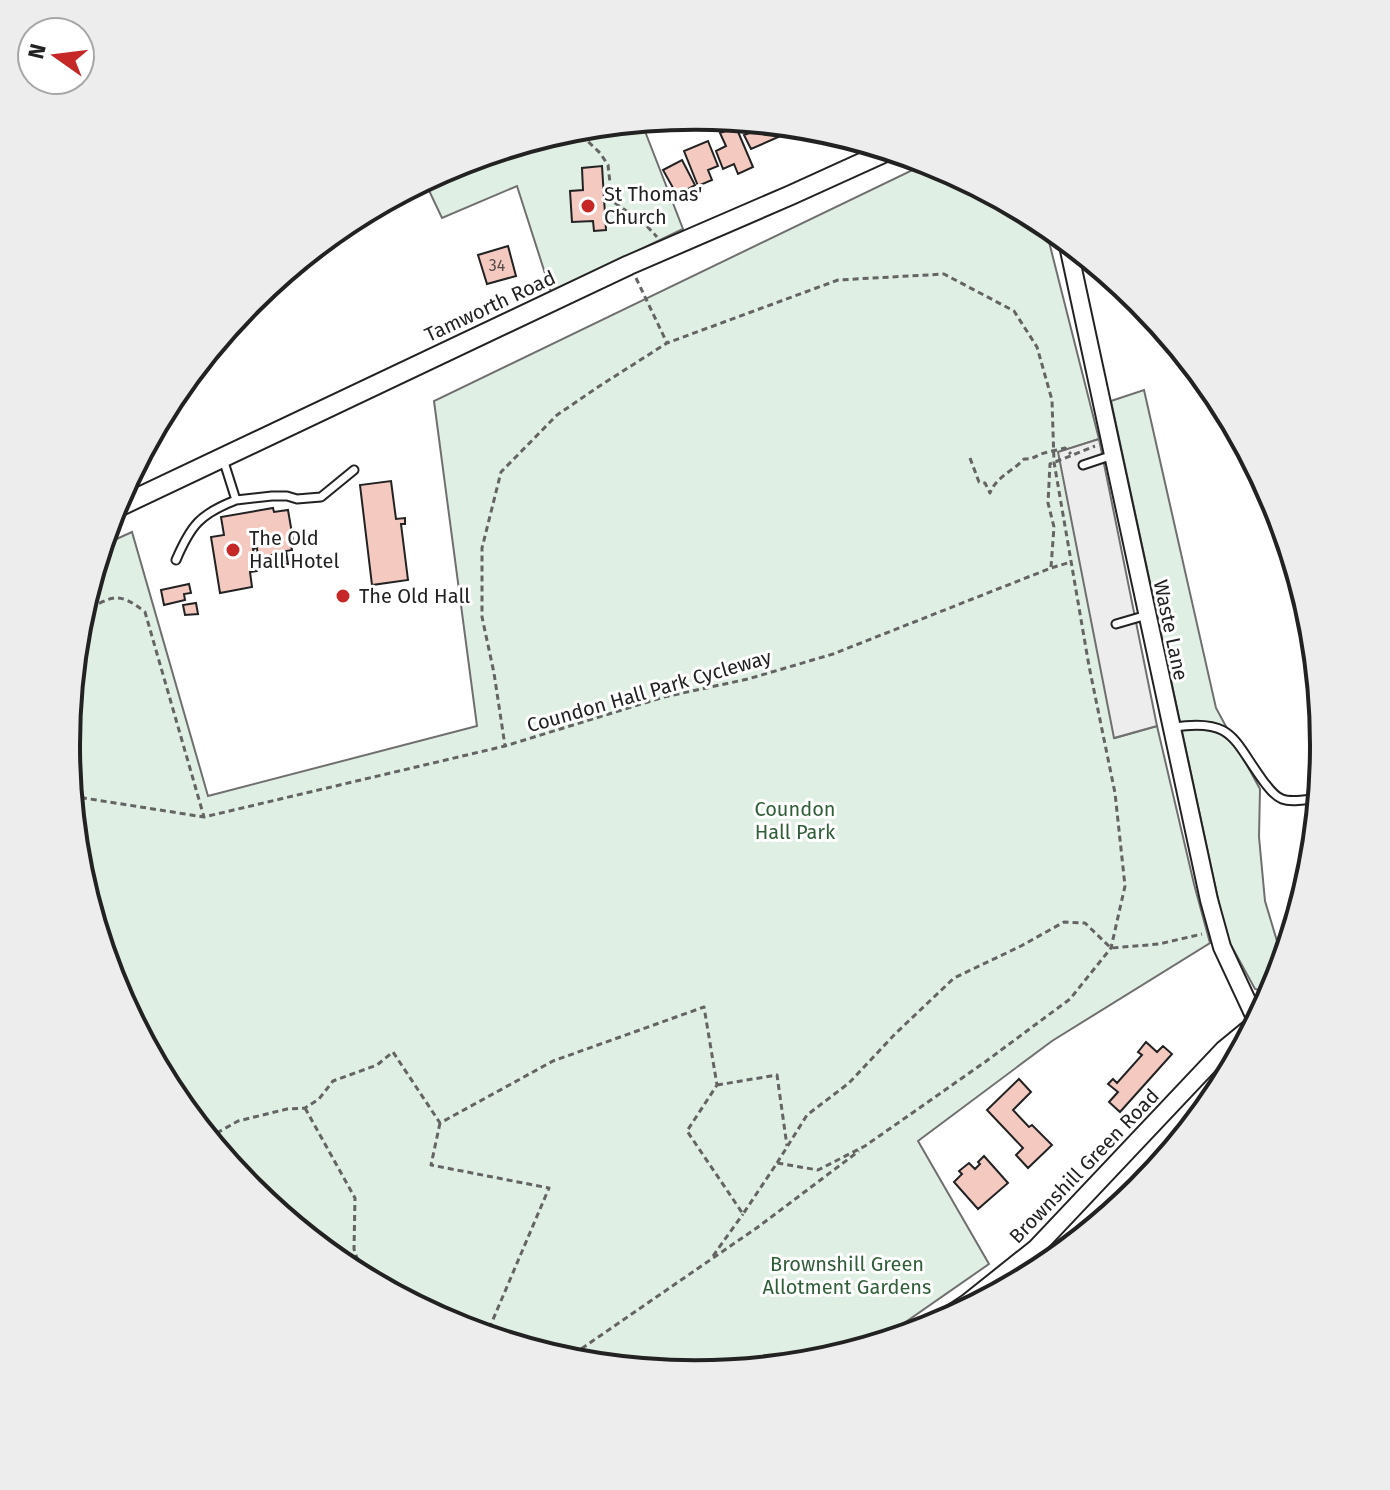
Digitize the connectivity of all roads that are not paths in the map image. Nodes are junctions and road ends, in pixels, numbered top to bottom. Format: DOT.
graph roads {
  1 [pos="874,157"];
  2 [pos="1071,258"];
  3 [pos="1111,447"];
  4 [pos="223,457"];
  5 [pos="1083,465"];
  6 [pos="354,470"];
  7 [pos="236,500"];
  8 [pos="131,501"];
  9 [pos="176,560"];
  10 [pos="1147,615"];
  11 [pos="1116,624"];
  12 [pos="1171,727"];
  13 [pos="1308,799"];
  14 [pos="1251,1008"];
  15 [pos="1235,1040"];
  16 [pos="1223,1050"];
  17 [pos="1227,1055"];
  18 [pos="991,1284"];
  1 -- 4 [label="main road, Tamworth Road"];
  2 -- 3 [label="street, Waste Lane"];
  3 -- 5 [label="lane"];
  3 -- 10 [label="street, Waste Lane"];
  4 -- 7 [label="lane"];
  4 -- 8 [label="main road, Tamworth Road"];
  6 -- 7 [label="lane"];
  7 -- 9 [label="lane"];
  10 -- 11 [label="lane"];
  10 -- 12 [label="street, Waste Lane"];
  12 -- 13 [label="lane"];
  12 -- 14 [label="street, Waste Lane"];
  15 -- 16 [label="street, Brownshill Green Road"];
  16 -- 17 [label="lane"];
  16 -- 18 [label="street, Brownshill Green Road"];
}
